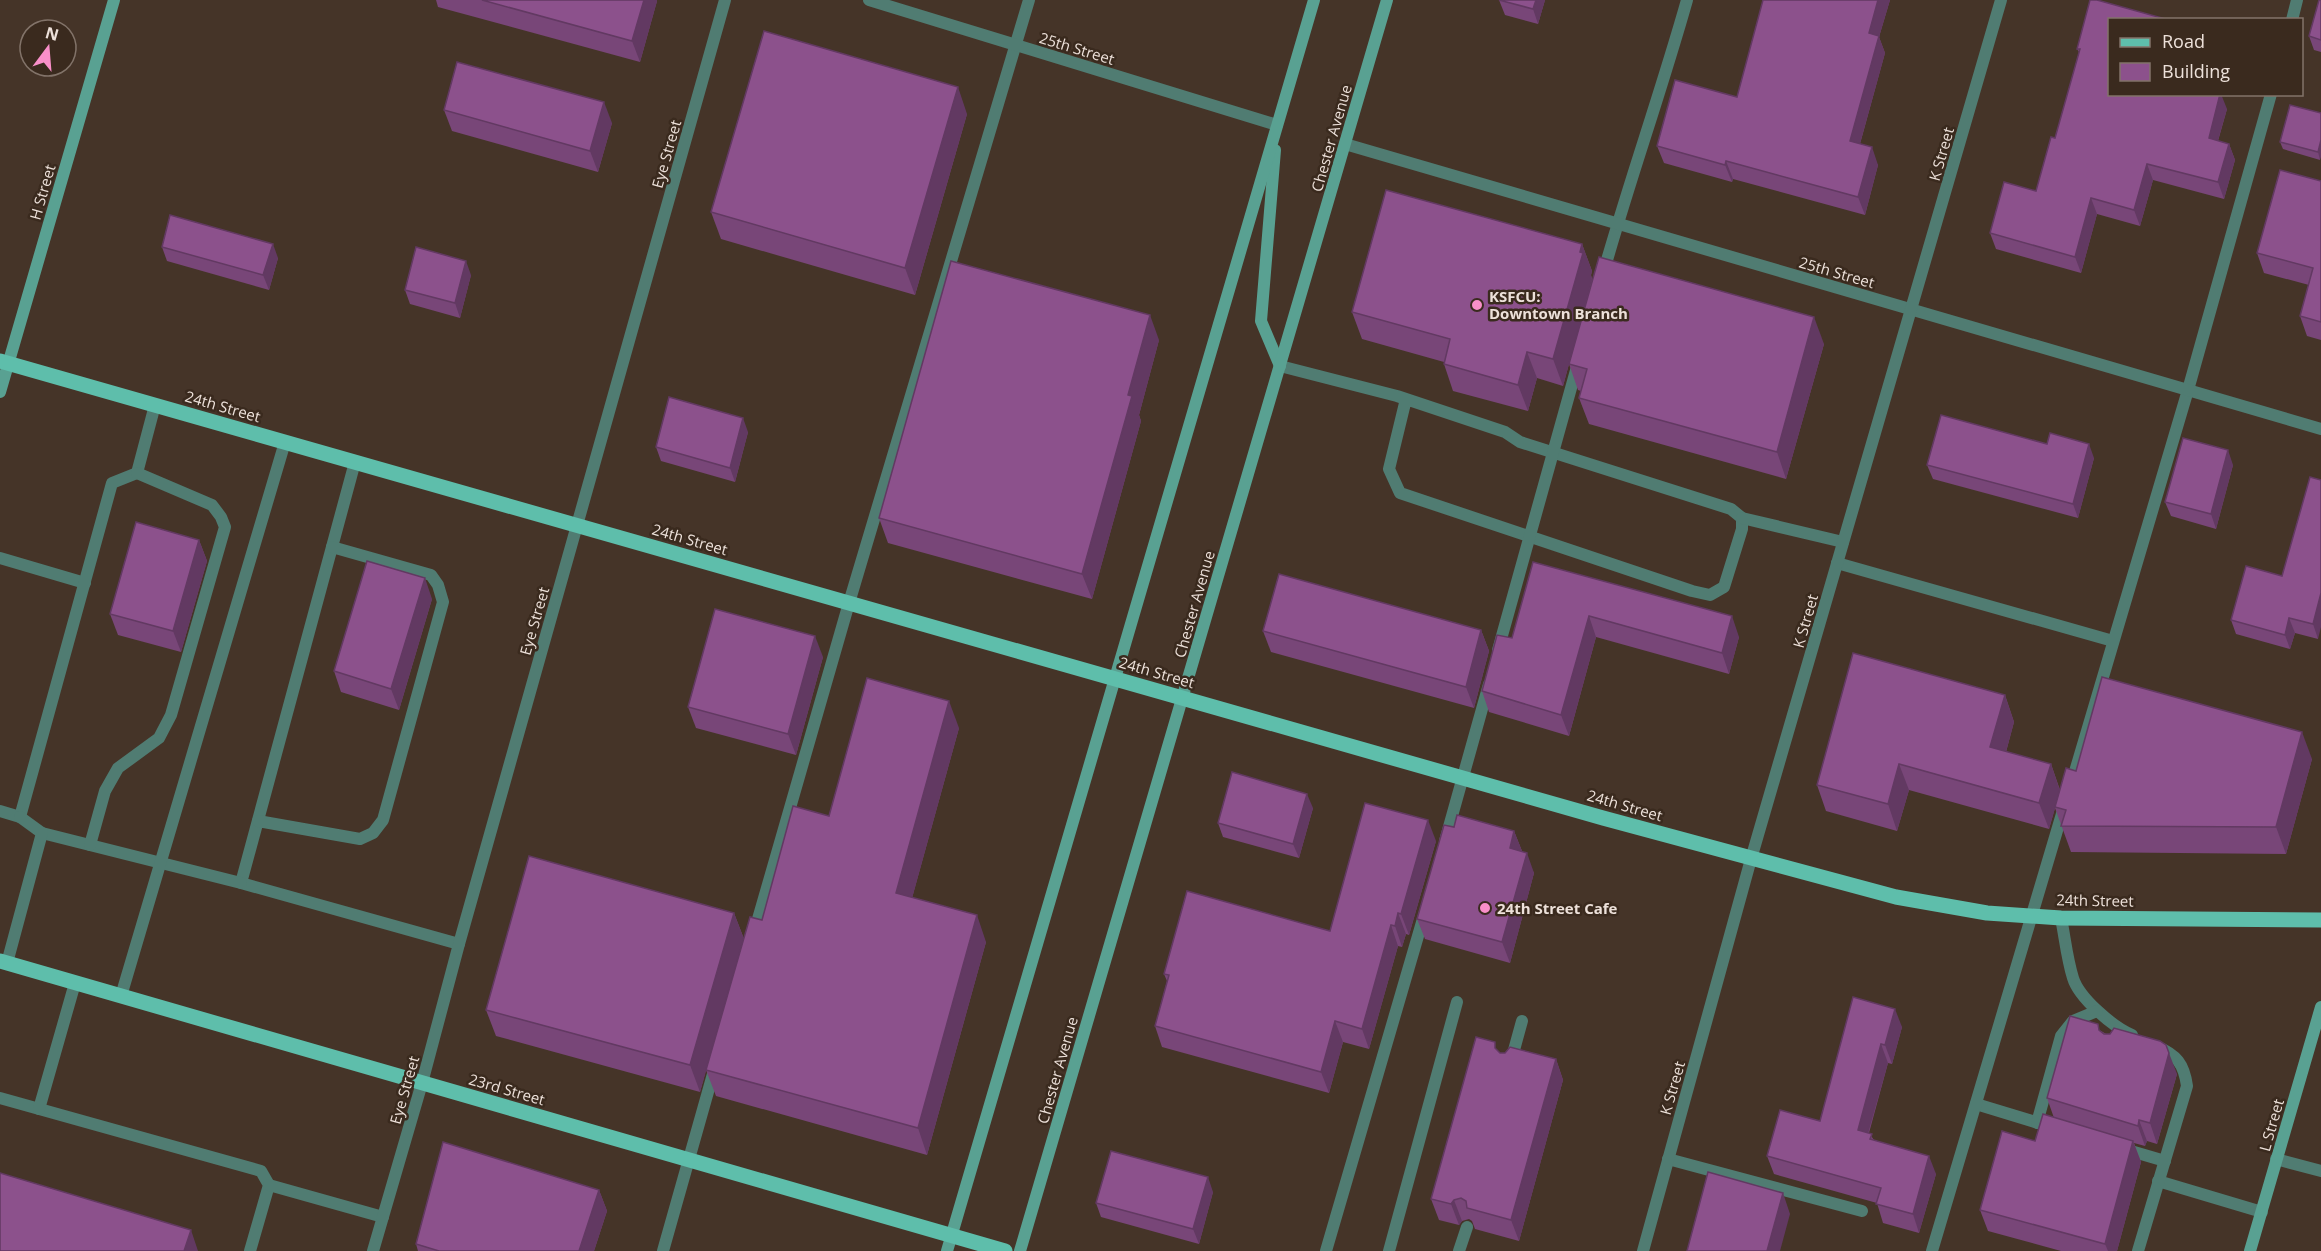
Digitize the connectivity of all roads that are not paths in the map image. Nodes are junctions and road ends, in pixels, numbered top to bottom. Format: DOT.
graph roads {
  1 [pos="114,0"];
  2 [pos="725,0"];
  3 [pos="869,0"];
  4 [pos="1029,0"];
  5 [pos="1314,0"];
  6 [pos="1387,0"];
  7 [pos="1687,0"];
  8 [pos="2001,0"];
  9 [pos="2297,0"];
  10 [pos="2292,18"];
  11 [pos="1015,45"];
  12 [pos="2270,96"];
  13 [pos="1277,125"];
  14 [pos="1345,144"];
  15 [pos="1617,223"];
  16 [pos="1601,281"];
  17 [pos="1911,309"];
  18 [pos="1582,350"];
  19 [pos="4,362"];
  20 [pos="1280,366"];
  21 [pos="2188,390"];
  22 [pos="0,392"];
  23 [pos="1406,399"];
  24 [pos="155,405"];
  25 [pos="2321,429"];
  26 [pos="285,442"];
  27 [pos="1552,453"];
  28 [pos="355,462"];
  29 [pos="138,473"];
  30 [pos="1742,518"];
  31 [pos="577,526"];
  32 [pos="1529,535"];
  33 [pos="1843,542"];
  34 [pos="332,547"];
  35 [pos="0,558"];
  36 [pos="1837,563"];
  37 [pos="85,583"];
  38 [pos="849,603"];
  39 [pos="2113,641"];
  40 [pos="1114,679"];
  41 [pos="1182,698"];
  42 [pos="1463,778"];
  43 [pos="0,811"];
  44 [pos="20,817"];
  45 [pos="258,821"];
  46 [pos="42,833"];
  47 [pos="90,845"];
  48 [pos="1441,855"];
  49 [pos="1751,859"];
  50 [pos="160,864"];
  51 [pos="241,883"];
  52 [pos="1429,898"];
  53 [pos="2031,916"];
  54 [pos="2061,918"];
  55 [pos="2321,920"];
  56 [pos="459,944"];
  57 [pos="750,944"];
  58 [pos="4,962"];
  59 [pos="75,983"];
  60 [pos="122,996"];
  61 [pos="1457,1002"];
  62 [pos="2321,1007"];
  63 [pos="2097,1011"];
  64 [pos="1522,1021"];
  65 [pos="718,1058"];
  66 [pos="1510,1066"];
  67 [pos="422,1083"];
  68 [pos="0,1098"];
  69 [pos="1976,1104"];
  70 [pos="39,1109"];
  71 [pos="2037,1123"];
  72 [pos="2070,1133"];
  73 [pos="2113,1146"];
  74 [pos="1668,1159"];
  75 [pos="2276,1159"];
  76 [pos="688,1160"];
  77 [pos="2165,1161"];
  78 [pos="2321,1171"];
  79 [pos="2158,1181"];
  80 [pos="269,1185"];
  81 [pos="1862,1211"];
  82 [pos="2262,1212"];
  83 [pos="383,1217"];
  84 [pos="1467,1227"];
  85 [pos="951,1236"];
  86 [pos="250,1251"];
  87 [pos="373,1251"];
  88 [pos="663,1251"];
  89 [pos="947,1251"];
  90 [pos="1005,1251"];
  91 [pos="1020,1251"];
  92 [pos="1326,1251"];
  93 [pos="1389,1251"];
  94 [pos="1459,1251"];
  95 [pos="1643,1251"];
  96 [pos="1932,1251"];
  97 [pos="2138,1251"];
  98 [pos="2250,1251"];
  1 -- 19 [label="main road, H Street"];
  2 -- 31 [label="street, Eye Street"];
  3 -- 11 [label="street, 25th Street"];
  4 -- 11 [label="street"];
  5 -- 13 [label="main road"];
  6 -- 14 [label="main road, Chester Avenue"];
  7 -- 15 [label="street"];
  8 -- 17 [label="street, K Street"];
  9 -- 10 [label="street"];
  11 -- 13 [label="street, 25th Street"];
  11 -- 38 [label="street"];
  12 -- 21 [label="street"];
  13 -- 20 [label="main road"];
  13 -- 40 [label="main road"];
  14 -- 15 [label="street, 25th Street"];
  14 -- 20 [label="main road, Chester Avenue"];
  15 -- 16 [label="street"];
  15 -- 17 [label="street, 25th Street"];
  17 -- 21 [label="street, 25th Street"];
  17 -- 33 [label="street, K Street"];
  18 -- 27 [label="street"];
  19 -- 22 [label="main road, H Street"];
  19 -- 24 [label="main road, 24th Street"];
  20 -- 23 [label="street"];
  20 -- 41 [label="main road, Chester Avenue"];
  21 -- 25 [label="street, 25th Street"];
  21 -- 39 [label="street"];
  23 -- 27 [label="street"];
  23 -- 32 [label="street"];
  24 -- 26 [label="main road, 24th Street"];
  24 -- 29 [label="street"];
  26 -- 28 [label="main road, 24th Street"];
  26 -- 50 [label="street"];
  27 -- 30 [label="street"];
  27 -- 32 [label="street"];
  28 -- 31 [label="main road, 24th Street"];
  28 -- 34 [label="street"];
  29 -- 37 [label="street"];
  29 -- 47 [label="street"];
  30 -- 32 [label="street"];
  30 -- 33 [label="street"];
  31 -- 38 [label="main road, 24th Street"];
  31 -- 56 [label="street, Eye Street"];
  32 -- 42 [label="street"];
  33 -- 36 [label="street, K Street"];
  34 -- 45 [label="street"];
  34 -- 45 [label="street"];
  35 -- 37 [label="street"];
  36 -- 39 [label="street"];
  36 -- 49 [label="street, K Street"];
  37 -- 44 [label="street"];
  38 -- 40 [label="main road, 24th Street"];
  38 -- 57 [label="street"];
  39 -- 53 [label="street"];
  40 -- 41 [label="main road, 24th Street"];
  40 -- 85 [label="main road"];
  41 -- 42 [label="main road, 24th Street"];
  41 -- 91 [label="main road, Chester Avenue"];
  42 -- 48 [label="street"];
  42 -- 49 [label="main road, 24th Street"];
  43 -- 44 [label="street"];
  44 -- 46 [label="street"];
  45 -- 51 [label="street"];
  46 -- 47 [label="street"];
  46 -- 58 [label="street"];
  47 -- 50 [label="street"];
  49 -- 53 [label="main road, 24th Street"];
  49 -- 74 [label="street, K Street"];
  50 -- 51 [label="street"];
  50 -- 60 [label="street"];
  51 -- 56 [label="street"];
  52 -- 92 [label="street"];
  53 -- 54 [label="main road, 24th Street"];
  53 -- 69 [label="street"];
  54 -- 55 [label="main road, 24th Street"];
  54 -- 63 [label="street"];
  56 -- 67 [label="street, Eye Street"];
  58 -- 59 [label="main road, 23rd Street"];
  59 -- 60 [label="main road, 23rd Street"];
  59 -- 70 [label="street"];
  60 -- 67 [label="main road, 23rd Street"];
  61 -- 93 [label="street"];
  62 -- 75 [label="main road, L Street"];
  63 -- 71 [label="street"];
  63 -- 77 [label="street"];
  64 -- 66 [label="street"];
  65 -- 76 [label="street"];
  67 -- 76 [label="main road, 23rd Street"];
  67 -- 83 [label="street, Eye Street"];
  68 -- 70 [label="street"];
  69 -- 71 [label="street"];
  69 -- 96 [label="street"];
  70 -- 80 [label="street"];
  71 -- 72 [label="street"];
  73 -- 77 [label="street"];
  74 -- 81 [label="street"];
  74 -- 95 [label="street, K Street"];
  75 -- 78 [label="street"];
  75 -- 82 [label="main road, L Street"];
  76 -- 85 [label="main road, 23rd Street"];
  76 -- 88 [label="street"];
  77 -- 79 [label="street"];
  79 -- 82 [label="street"];
  79 -- 97 [label="street"];
  80 -- 83 [label="street"];
  80 -- 86 [label="street"];
  82 -- 98 [label="main road, L Street"];
  83 -- 87 [label="street, Eye Street"];
  84 -- 94 [label="street"];
  85 -- 89 [label="main road"];
  85 -- 90 [label="main road, 23rd Street"];
}
